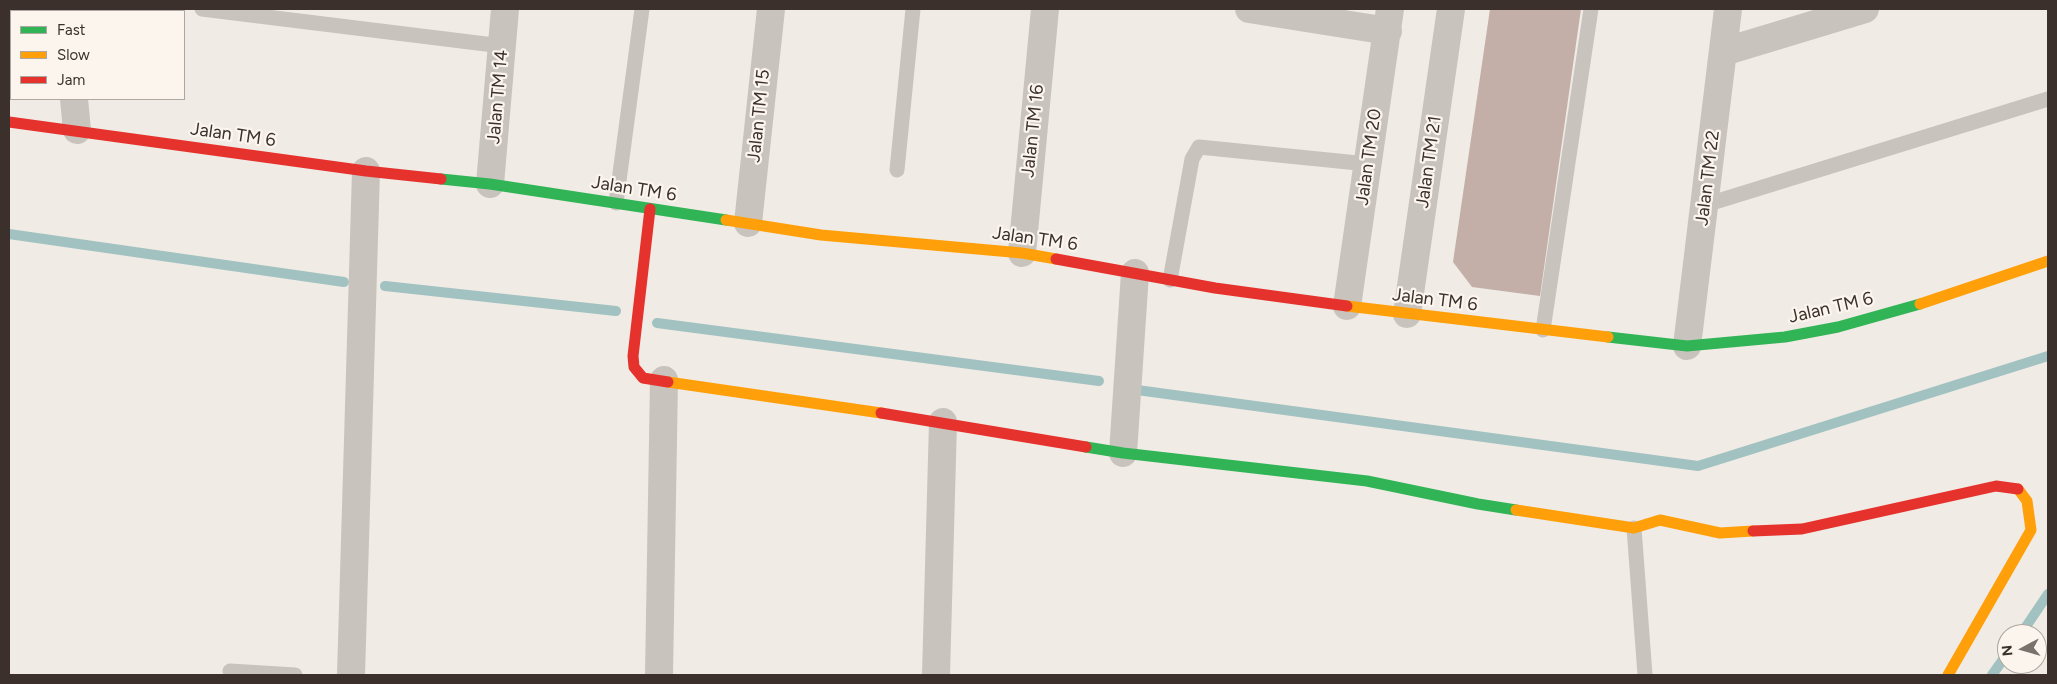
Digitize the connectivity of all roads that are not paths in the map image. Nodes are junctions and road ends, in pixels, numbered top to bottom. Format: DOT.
graph roads {
  1 [pos="202,9"];
  2 [pos="505,9"];
  3 [pos="642,9"];
  4 [pos="771,9"];
  5 [pos="913,9"];
  6 [pos="1045,9"];
  7 [pos="1250,9"];
  8 [pos="1451,9"];
  9 [pos="1591,9"];
  10 [pos="1728,9"];
  11 [pos="1865,9"];
  12 [pos="1389,20"];
  13 [pos="502,46"];
  14 [pos="1723,52"];
  15 [pos="2048,98"];
  16 [pos="74,100"];
  17 [pos="9,122"];
  18 [pos="77,130"];
  19 [pos="1368,164"];
  20 [pos="897,170"];
  21 [pos="366,171"];
  22 [pos="490,184"];
  23 [pos="616,203"];
  24 [pos="1705,205"];
  25 [pos="650,210"];
  26 [pos="748,224"];
  27 [pos="1022,253"];
  28 [pos="2048,261"];
  29 [pos="1135,273"];
  30 [pos="1170,280"];
  31 [pos="1347,306"];
  32 [pos="1407,314"];
  33 [pos="1543,330"];
  34 [pos="1687,346"];
  35 [pos="664,380"];
  36 [pos="943,422"];
  37 [pos="1123,453"];
  38 [pos="1634,528"];
  39 [pos="230,671"];
  40 [pos="295,675"];
  41 [pos="351,675"];
  42 [pos="660,675"];
  43 [pos="936,675"];
  44 [pos="1645,675"];
  45 [pos="1948,675"];
  1 -- 13 [label="lane"];
  2 -- 13 [label="street, Jalan TM 14"];
  3 -- 23 [label="lane"];
  4 -- 26 [label="street, Jalan TM 15"];
  5 -- 20 [label="lane"];
  6 -- 27 [label="street, Jalan TM 16"];
  7 -- 12 [label="street"];
  8 -- 32 [label="street, Jalan TM 21"];
  9 -- 33 [label="lane"];
  10 -- 14 [label="street, Jalan TM 22"];
  11 -- 14 [label="street"];
  12 -- 19 [label="street, Jalan TM 20"];
  13 -- 22 [label="street, Jalan TM 14"];
  14 -- 24 [label="street, Jalan TM 22"];
  15 -- 24 [label="lane"];
  16 -- 18 [label="street"];
  17 -- 18 [label="street, Jalan TM 6"];
  18 -- 21 [label="street, Jalan TM 6"];
  19 -- 30 [label="lane"];
  19 -- 31 [label="street, Jalan TM 20"];
  21 -- 22 [label="street, Jalan TM 6"];
  21 -- 41 [label="street"];
  22 -- 23 [label="street, Jalan TM 6"];
  23 -- 25 [label="street, Jalan TM 6"];
  24 -- 34 [label="street, Jalan TM 22"];
  25 -- 26 [label="street, Jalan TM 6"];
  25 -- 35 [label="street"];
  26 -- 27 [label="street, Jalan TM 6"];
  27 -- 29 [label="street, Jalan TM 6"];
  28 -- 34 [label="street, Jalan TM 6"];
  29 -- 30 [label="street, Jalan TM 6"];
  29 -- 37 [label="street"];
  30 -- 31 [label="street, Jalan TM 6"];
  31 -- 32 [label="street, Jalan TM 6"];
  32 -- 33 [label="street, Jalan TM 6"];
  33 -- 34 [label="street, Jalan TM 6"];
  35 -- 36 [label="street"];
  35 -- 42 [label="street"];
  36 -- 37 [label="street"];
  36 -- 43 [label="street"];
  37 -- 38 [label="street"];
  38 -- 44 [label="lane"];
  38 -- 45 [label="street"];
  39 -- 40 [label="lane"];
}
